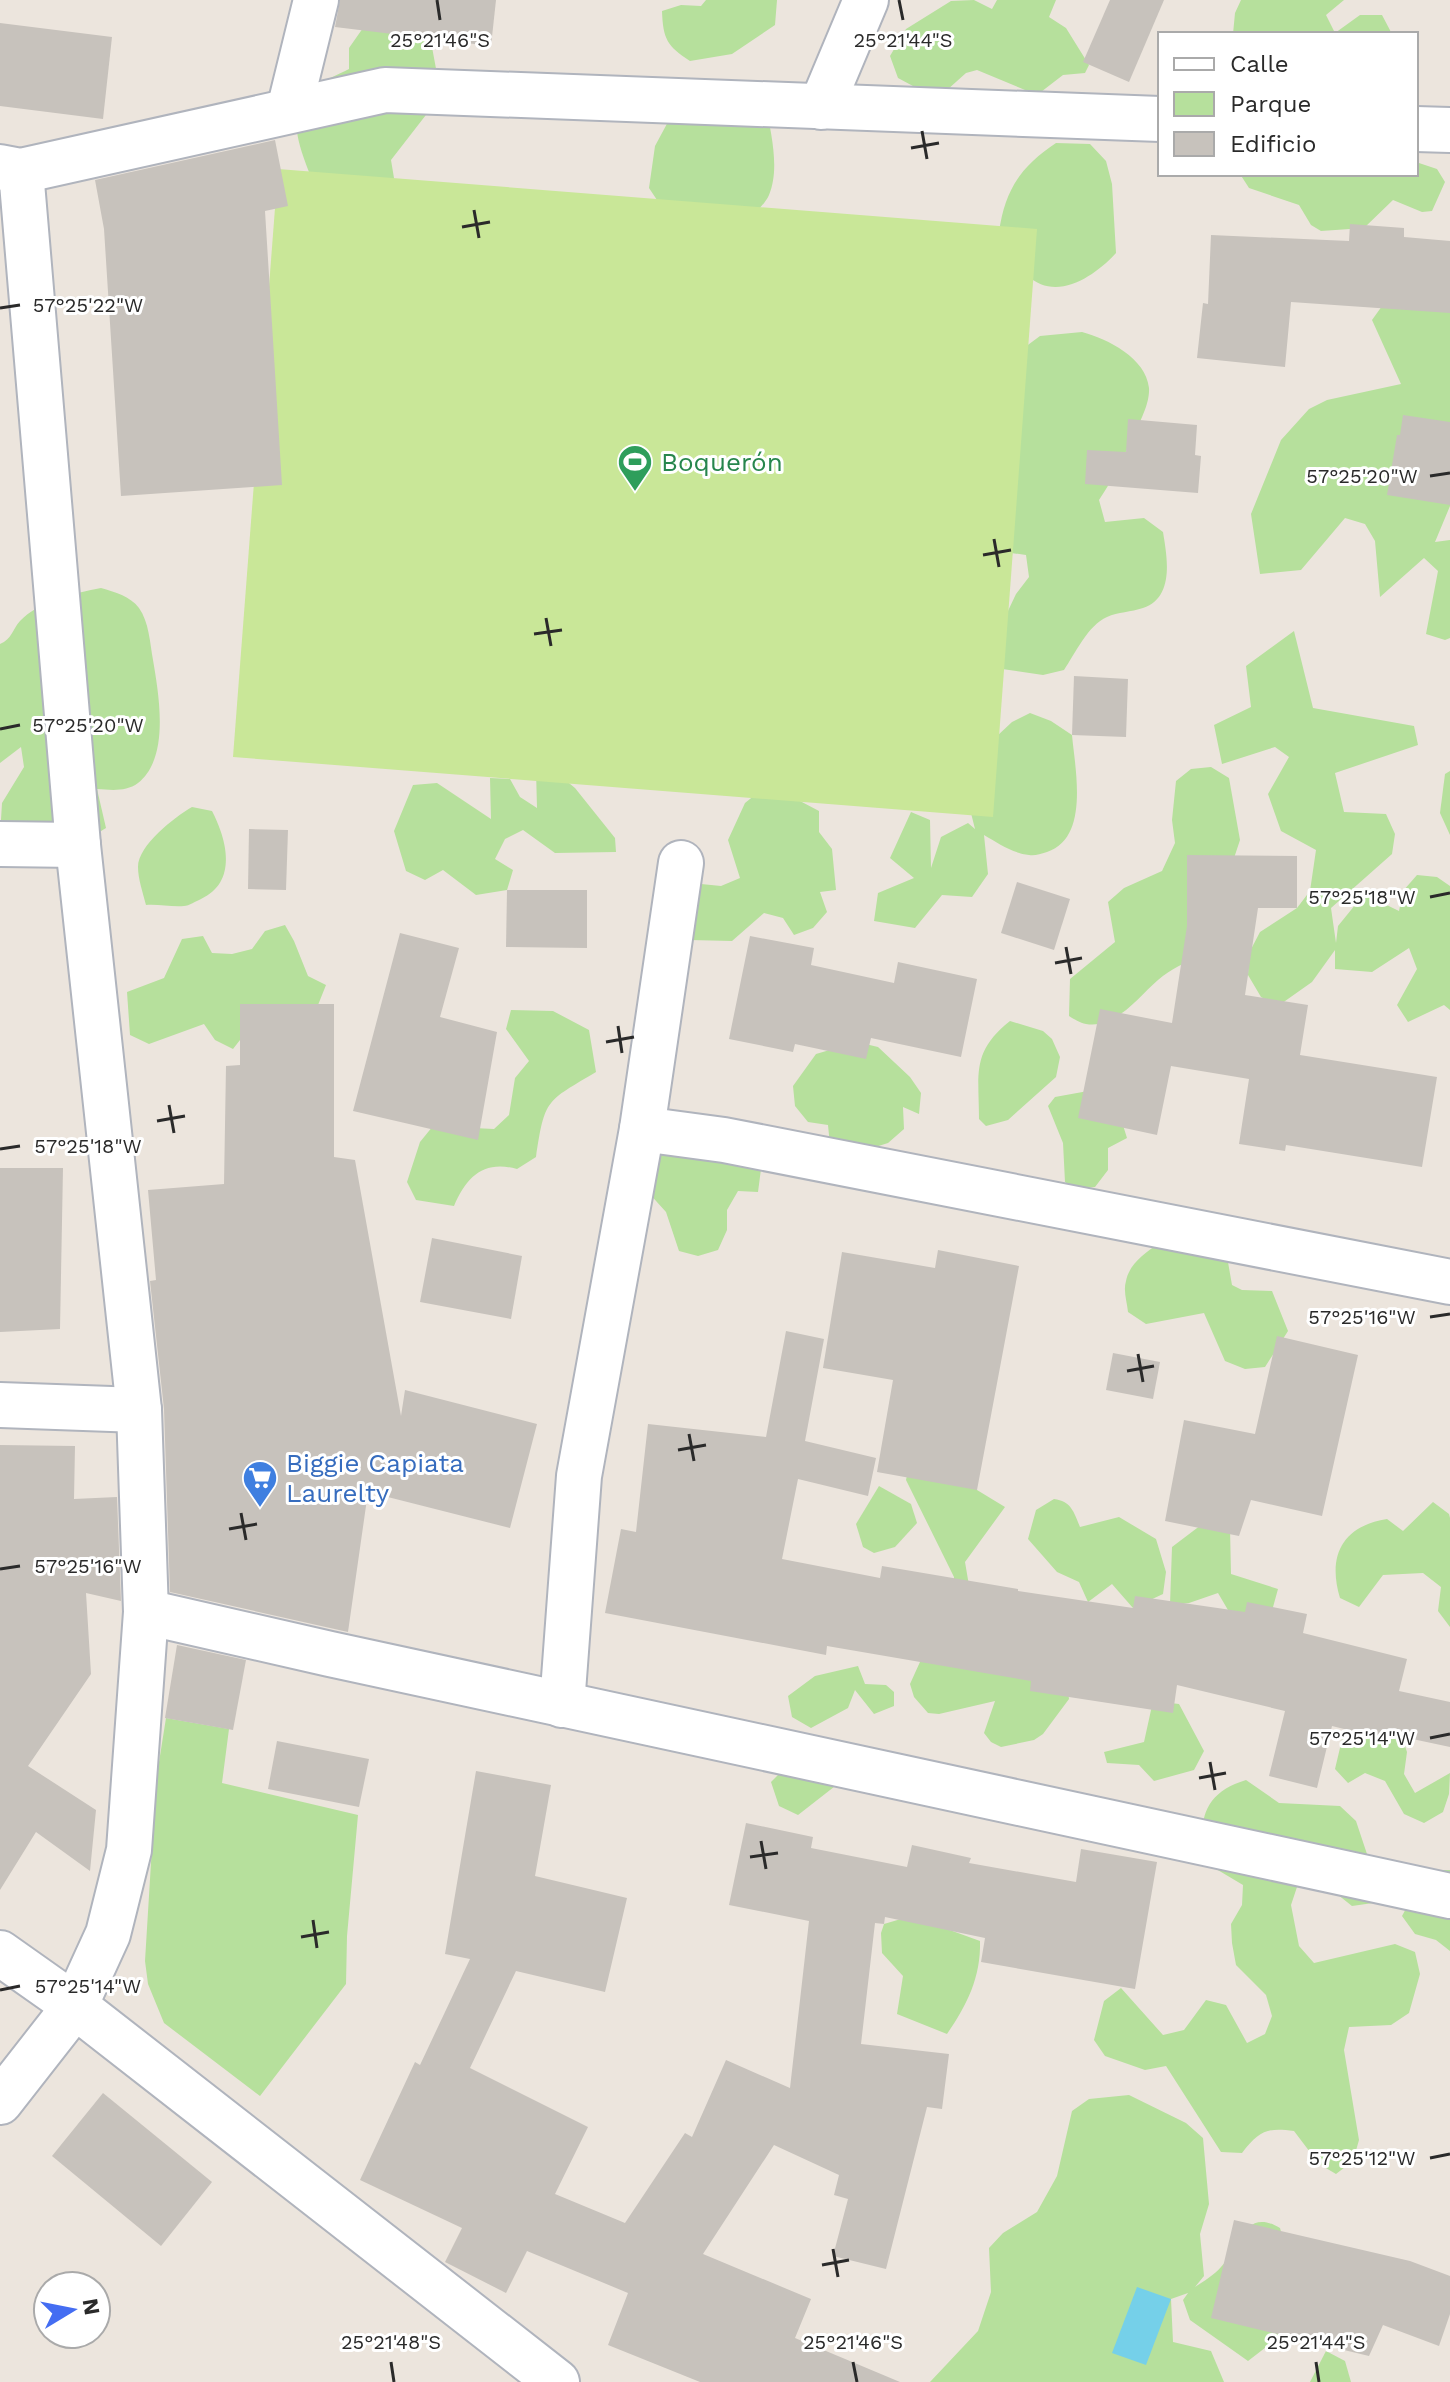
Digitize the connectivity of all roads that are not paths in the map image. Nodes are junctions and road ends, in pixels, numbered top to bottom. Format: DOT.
graph roads {
  1 [pos="316,0"];
  2 [pos="866,0"];
  3 [pos="821,107"];
  4 [pos="289,110"];
  5 [pos="1158,119"];
  6 [pos="1418,129"];
  7 [pos="1450,130"];
  8 [pos="11,169"];
  9 [pos="0,844"];
  10 [pos="78,845"];
  11 [pos="681,863"];
  12 [pos="642,1129"];
  13 [pos="1450,1282"];
  14 [pos="0,1405"];
  15 [pos="139,1410"];
  16 [pos="146,1612"];
  17 [pos="562,1705"];
  18 [pos="1450,1896"];
  19 [pos="0,1953"];
  20 [pos="75,2006"];
  21 [pos="0,2102"];
  22 [pos="557,2382"];
  1 -- 4 [label="street"];
  2 -- 3 [label="street"];
  3 -- 4 [label="street"];
  3 -- 5 [label="street"];
  4 -- 8 [label="street"];
  6 -- 7 [label="street"];
  8 -- 10 [label="street"];
  9 -- 10 [label="street"];
  10 -- 15 [label="street"];
  11 -- 12 [label="street"];
  12 -- 13 [label="street"];
  12 -- 17 [label="street"];
  14 -- 15 [label="street"];
  15 -- 16 [label="street"];
  16 -- 17 [label="street"];
  16 -- 20 [label="street"];
  17 -- 18 [label="street"];
  19 -- 20 [label="street"];
  20 -- 21 [label="street"];
  20 -- 22 [label="street"];
}
